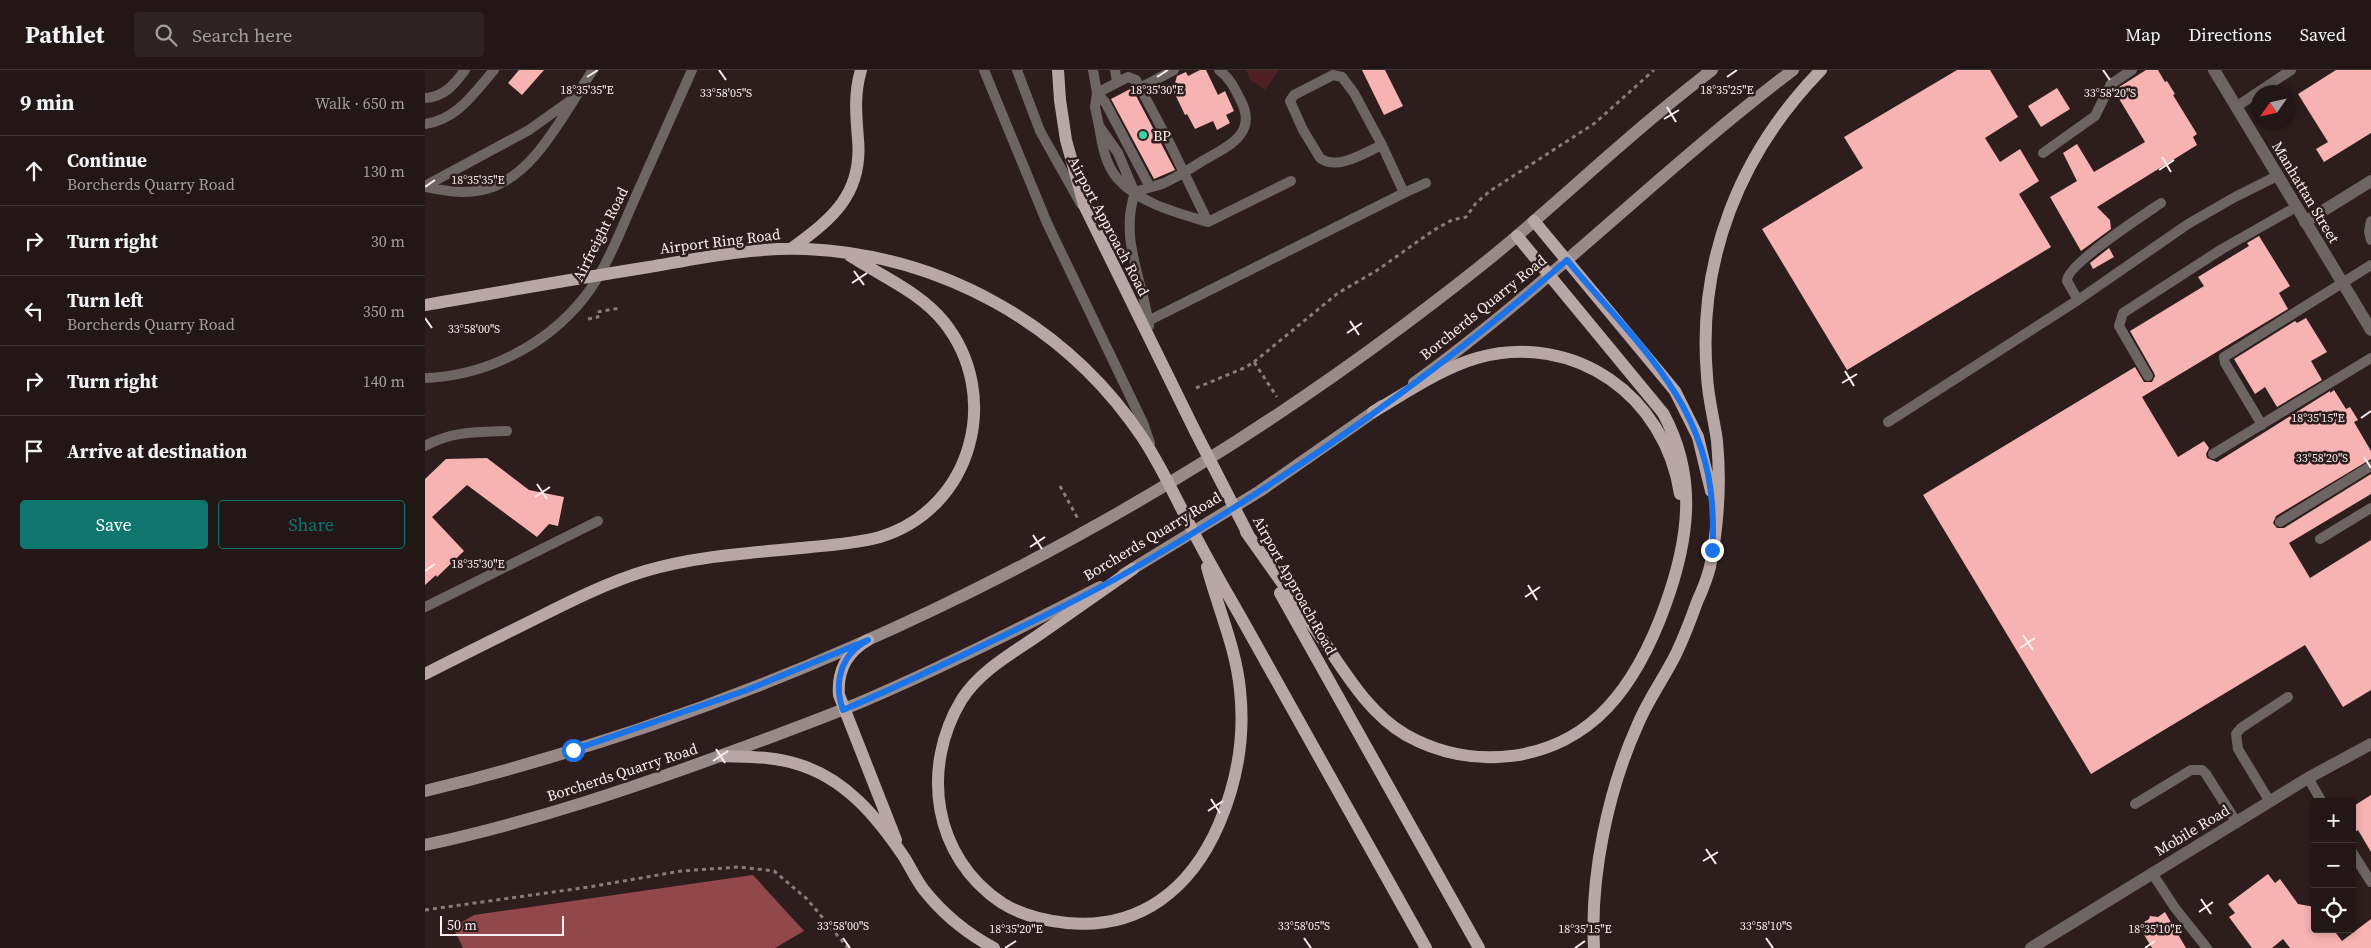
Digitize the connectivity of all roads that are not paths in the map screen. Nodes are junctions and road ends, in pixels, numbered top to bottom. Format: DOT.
graph roads {
  1 [pos="465,70"];
  2 [pos="494,70"];
  3 [pos="593,70"];
  4 [pos="692,70"];
  5 [pos="861,70"];
  6 [pos="984,70"];
  7 [pos="1017,70"];
  8 [pos="1058,70"];
  9 [pos="1093,70"];
  10 [pos="1115,70"];
  11 [pos="1174,70"];
  12 [pos="1219,70"];
  13 [pos="1712,70"];
  14 [pos="1793,70"];
  15 [pos="1821,70"];
  16 [pos="2132,70"];
  17 [pos="2214,70"];
  18 [pos="2291,70"];
  19 [pos="1117,82"];
  20 [pos="1140,88"];
  21 [pos="1097,93"];
  22 [pos="425,98"];
  23 [pos="574,98"];
  24 [pos="2236,107"];
  25 [pos="425,124"];
  26 [pos="1382,145"];
  27 [pos="2043,153"];
  28 [pos="1184,172"];
  29 [pos="425,175"];
  30 [pos="2277,176"];
  31 [pos="437,179"];
  32 [pos="1291,181"];
  33 [pos="2371,181"];
  34 [pos="1426,183"];
  35 [pos="425,186"];
  36 [pos="1150,187"];
  37 [pos="1135,193"];
  38 [pos="1404,193"];
  39 [pos="2161,203"];
  40 [pos="2296,206"];
  41 [pos="1089,215"];
  42 [pos="1534,221"];
  43 [pos="2371,221"];
  44 [pos="1208,222"];
  45 [pos="2305,222"];
  46 [pos="1517,236"];
  47 [pos="2371,240"];
  48 [pos="792,248"];
  49 [pos="847,253"];
  50 [pos="1567,260"];
  51 [pos="2371,265"];
  52 [pos="1550,275"];
  53 [pos="2343,283"];
  54 [pos="2078,300"];
  55 [pos="425,305"];
  56 [pos="1148,321"];
  57 [pos="2371,330"];
  58 [pos="1151,339"];
  59 [pos="2371,358"];
  60 [pos="2148,376"];
  61 [pos="425,378"];
  62 [pos="1373,412"];
  63 [pos="1888,422"];
  64 [pos="2263,425"];
  65 [pos="507,431"];
  66 [pos="425,446"];
  67 [pos="2213,454"];
  68 [pos="1156,460"];
  69 [pos="2371,466"];
  70 [pos="2371,508"];
  71 [pos="598,521"];
  72 [pos="2280,522"];
  73 [pos="1714,526"];
  74 [pos="1246,532"];
  75 [pos="2320,539"];
  76 [pos="1203,550"];
  77 [pos="1678,564"];
  78 [pos="1133,569"];
  79 [pos="425,607"];
  80 [pos="868,640"];
  81 [pos="425,674"];
  82 [pos="2288,697"];
  83 [pos="843,710"];
  84 [pos="2371,744"];
  85 [pos="722,756"];
  86 [pos="2308,778"];
  87 [pos="425,791"];
  88 [pos="2320,798"];
  89 [pos="2270,802"];
  90 [pos="2135,804"];
  91 [pos="2237,823"];
  92 [pos="425,846"];
  93 [pos="903,856"];
  94 [pos="2356,858"];
  95 [pos="2152,873"];
  96 [pos="2371,882"];
  97 [pos="994,948"];
  98 [pos="1426,948"];
  99 [pos="1479,948"];
  100 [pos="1594,948"];
  101 [pos="2031,948"];
  102 [pos="2207,948"];
  1 -- 22 [label="lane"];
  2 -- 25 [label="lane"];
  3 -- 23 [label="lane"];
  4 -- 61 [label="lane, Airfreight Road"];
  5 -- 48 [label="main road"];
  6 -- 68 [label="lane"];
  7 -- 41 [label="lane, Airport Approach Road"];
  8 -- 41 [label="main road"];
  9 -- 21 [label="lane"];
  10 -- 19 [label="lane"];
  11 -- 20 [label="lane"];
  12 -- 28 [label="lane"];
  13 -- 42 [label="main road"];
  14 -- 50 [label="main road, Borcherds Quarry Road"];
  15 -- 73 [label="main road"];
  16 -- 27 [label="lane"];
  17 -- 24 [label="street, Manhattan Street"];
  18 -- 24 [label="lane"];
  19 -- 20 [label="lane"];
  19 -- 21 [label="lane"];
  20 -- 28 [label="lane"];
  21 -- 36 [label="lane"];
  21 -- 37 [label="lane"];
  23 -- 31 [label="lane"];
  23 -- 35 [label="lane"];
  24 -- 30 [label="street, Manhattan Street"];
  26 -- 26 [label="lane"];
  26 -- 38 [label="lane"];
  28 -- 36 [label="lane"];
  28 -- 44 [label="lane"];
  29 -- 31 [label="lane"];
  30 -- 40 [label="street, Manhattan Street"];
  30 -- 54 [label="lane"];
  31 -- 35 [label="lane"];
  32 -- 44 [label="lane"];
  33 -- 45 [label="street"];
  34 -- 38 [label="lane"];
  36 -- 37 [label="lane"];
  37 -- 44 [label="lane"];
  37 -- 56 [label="lane"];
  38 -- 56 [label="lane"];
  39 -- 54 [label="lane"];
  40 -- 45 [label="street, Manhattan Street"];
  40 -- 60 [label="lane"];
  41 -- 58 [label="main road, Airport Approach Road"];
  42 -- 46 [label="main road"];
  42 -- 50 [label="main road"];
  43 -- 47 [label="lane"];
  45 -- 53 [label="street, Manhattan Street"];
  46 -- 52 [label="main road"];
  46 -- 80 [label="main road"];
  48 -- 49 [label="main road, Airport Ring Road"];
  48 -- 55 [label="main road, Airport Ring Road"];
  49 -- 68 [label="main road, Airport Ring Road"];
  49 -- 81 [label="main road"];
  50 -- 52 [label="main road, Borcherds Quarry Road"];
  50 -- 73 [label="main road"];
  51 -- 53 [label="lane"];
  52 -- 62 [label="main road, Borcherds Quarry Road"];
  52 -- 77 [label="main road"];
  53 -- 57 [label="street, Manhattan Street"];
  53 -- 64 [label="lane"];
  54 -- 63 [label="lane"];
  56 -- 58 [label="lane"];
  58 -- 74 [label="main road, Airport Approach Road"];
  59 -- 64 [label="lane"];
  62 -- 77 [label="main road"];
  62 -- 78 [label="main road, Borcherds Quarry Road"];
  64 -- 67 [label="lane"];
  65 -- 66 [label="lane"];
  68 -- 76 [label="main road"];
  69 -- 72 [label="lane"];
  70 -- 75 [label="lane"];
  71 -- 79 [label="lane"];
  73 -- 100 [label="main road"];
  74 -- 77 [label="main road"];
  74 -- 99 [label="main road, Airport Approach Road"];
  76 -- 78 [label="main road"];
  76 -- 98 [label="main road"];
  78 -- 83 [label="main road, Borcherds Quarry Road"];
  80 -- 83 [label="main road"];
  80 -- 87 [label="main road"];
  82 -- 89 [label="lane"];
  83 -- 85 [label="main road, Borcherds Quarry Road"];
  83 -- 93 [label="main road"];
  84 -- 86 [label="street, Mobile Road"];
  85 -- 92 [label="main road, Borcherds Quarry Road"];
  85 -- 93 [label="main road"];
  86 -- 88 [label="lane"];
  86 -- 89 [label="street, Mobile Road"];
  89 -- 91 [label="street, Mobile Road"];
  90 -- 91 [label="lane"];
  91 -- 95 [label="street, Mobile Road"];
  93 -- 97 [label="main road"];
  94 -- 96 [label="lane"];
  95 -- 101 [label="street, Mobile Road"];
  95 -- 102 [label="lane"];
}
